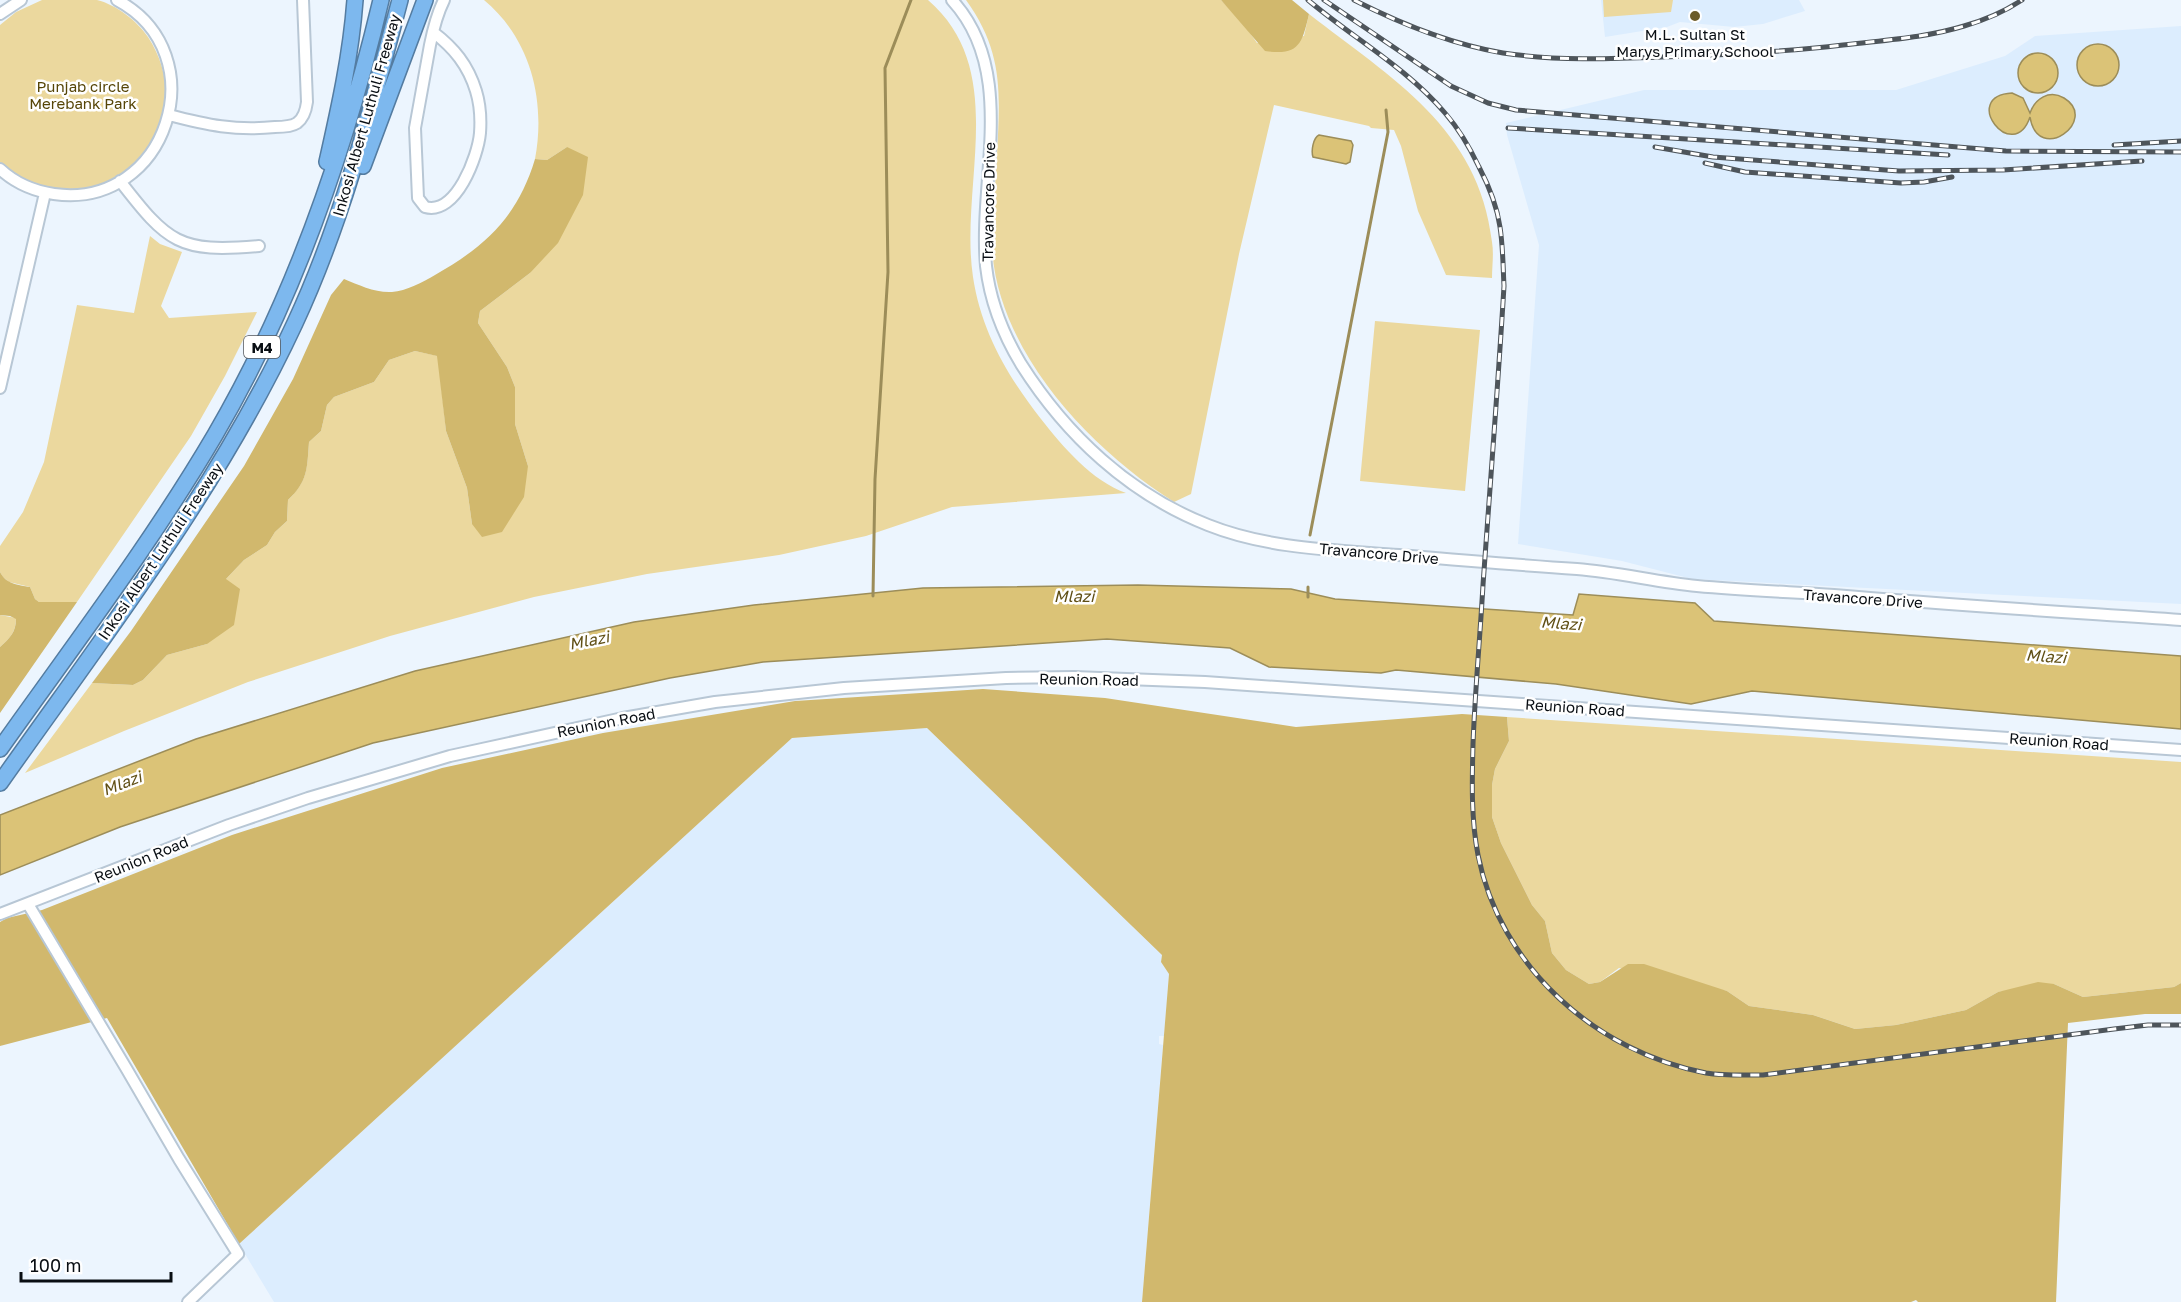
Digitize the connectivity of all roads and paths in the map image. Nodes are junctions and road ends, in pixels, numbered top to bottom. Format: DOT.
graph roads {
  1 [pos="117,0"];
  2 [pos="303,0"];
  3 [pos="355,0"];
  4 [pos="381,0"];
  5 [pos="400,0"];
  6 [pos="425,0"];
  7 [pos="444,0"];
  8 [pos="952,0"];
  9 [pos="14,2"];
  10 [pos="0,14"];
  11 [pos="433,32"];
  12 [pos="169,115"];
  13 [pos="0,169"];
  14 [pos="120,181"];
  15 [pos="45,193"];
  16 [pos="322,204"];
  17 [pos="259,246"];
  18 [pos="317,273"];
  19 [pos="0,388"];
  20 [pos="2181,620"];
  21 [pos="0,749"];
  22 [pos="2181,750"];
  23 [pos="0,783"];
  24 [pos="28,904"];
  25 [pos="0,914"];
  26 [pos="188,1302"];
  1 -- 12 [label="street"];
  2 -- 12 [label="street"];
  3 -- 16 [label="highway"];
  4 -- 16 [label="highway, Inkosi Albert Luthuli Freeway / M4"];
  5 -- 18 [label="highway, Inkosi Albert Luthuli Freeway / M4"];
  6 -- 18 [label="highway"];
  7 -- 11 [label="street"];
  8 -- 20 [label="street, Travancore Drive"];
  9 -- 10 [label="street"];
  11 -- 11 [label="street"];
  12 -- 14 [label="street"];
  13 -- 15 [label="street"];
  14 -- 15 [label="street"];
  14 -- 17 [label="street"];
  15 -- 19 [label="street"];
  16 -- 21 [label="highway, Inkosi Albert Luthuli Freeway / M4"];
  18 -- 23 [label="highway, Inkosi Albert Luthuli Freeway / M4"];
  22 -- 24 [label="street, Reunion Road"];
  24 -- 25 [label="street, Reunion Road"];
  24 -- 26 [label="street"];
}
